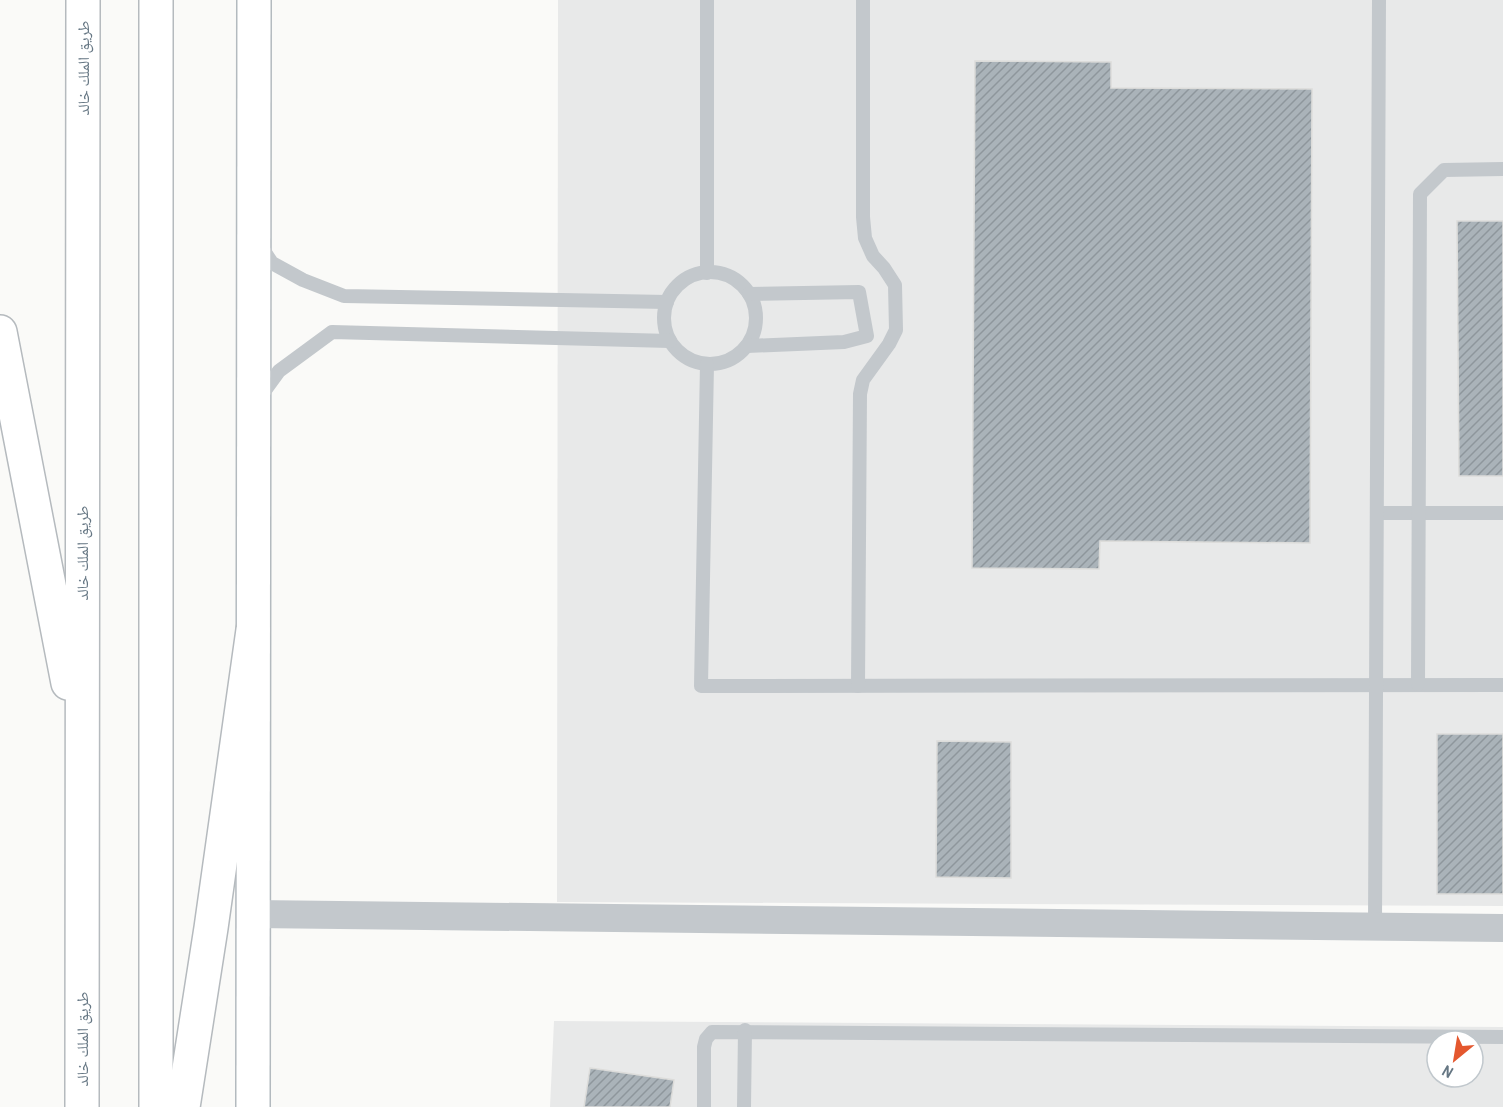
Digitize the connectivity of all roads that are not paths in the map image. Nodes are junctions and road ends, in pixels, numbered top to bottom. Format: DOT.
graph roads {
  1 [pos="83,0"];
  2 [pos="156,0"];
  3 [pos="254,0"];
  4 [pos="707,0"];
  5 [pos="862,0"];
  6 [pos="1379,0"];
  7 [pos="1503,169"];
  8 [pos="254,234"];
  9 [pos="707,273"];
  10 [pos="749,294"];
  11 [pos="667,302"];
  12 [pos="0,332"];
  13 [pos="670,341"];
  14 [pos="747,346"];
  15 [pos="707,364"];
  16 [pos="254,406"];
  17 [pos="1377,513"];
  18 [pos="1420,513"];
  19 [pos="1503,513"];
  20 [pos="253,630"];
  21 [pos="1376,684"];
  22 [pos="1418,684"];
  23 [pos="1503,685"];
  24 [pos="858,686"];
  25 [pos="82,755"];
  26 [pos="253,914"];
  27 [pos="1375,927"];
  28 [pos="1503,928"];
  29 [pos="745,1030"];
  30 [pos="1503,1036"];
  31 [pos="82,1107"];
  32 [pos="156,1107"];
  33 [pos="183,1107"];
  34 [pos="253,1107"];
  35 [pos="704,1107"];
  36 [pos="744,1107"];
  1 -- 25 [label="main road, طريق الملك خالد"];
  2 -- 32 [label="main road"];
  3 -- 8 [label="main road"];
  4 -- 9 [label="lane"];
  5 -- 24 [label="lane"];
  6 -- 17 [label="lane"];
  7 -- 18 [label="lane"];
  8 -- 11 [label="lane"];
  8 -- 16 [label="main road"];
  9 -- 10 [label="lane"];
  9 -- 11 [label="lane"];
  10 -- 14 [label="lane"];
  10 -- 14 [label="lane"];
  11 -- 13 [label="lane"];
  12 -- 25 [label="main road"];
  13 -- 15 [label="lane"];
  13 -- 16 [label="lane"];
  14 -- 15 [label="lane"];
  15 -- 24 [label="lane"];
  16 -- 20 [label="main road"];
  17 -- 18 [label="lane"];
  17 -- 21 [label="lane"];
  18 -- 19 [label="lane"];
  18 -- 22 [label="lane"];
  20 -- 26 [label="main road"];
  20 -- 33 [label="main road"];
  21 -- 22 [label="lane"];
  21 -- 24 [label="lane"];
  21 -- 27 [label="lane"];
  22 -- 23 [label="lane"];
  25 -- 31 [label="main road, طريق الملك خالد"];
  26 -- 27 [label="street"];
  26 -- 34 [label="main road"];
  27 -- 28 [label="street"];
  29 -- 30 [label="lane"];
  29 -- 35 [label="lane"];
  29 -- 36 [label="lane"];
}
